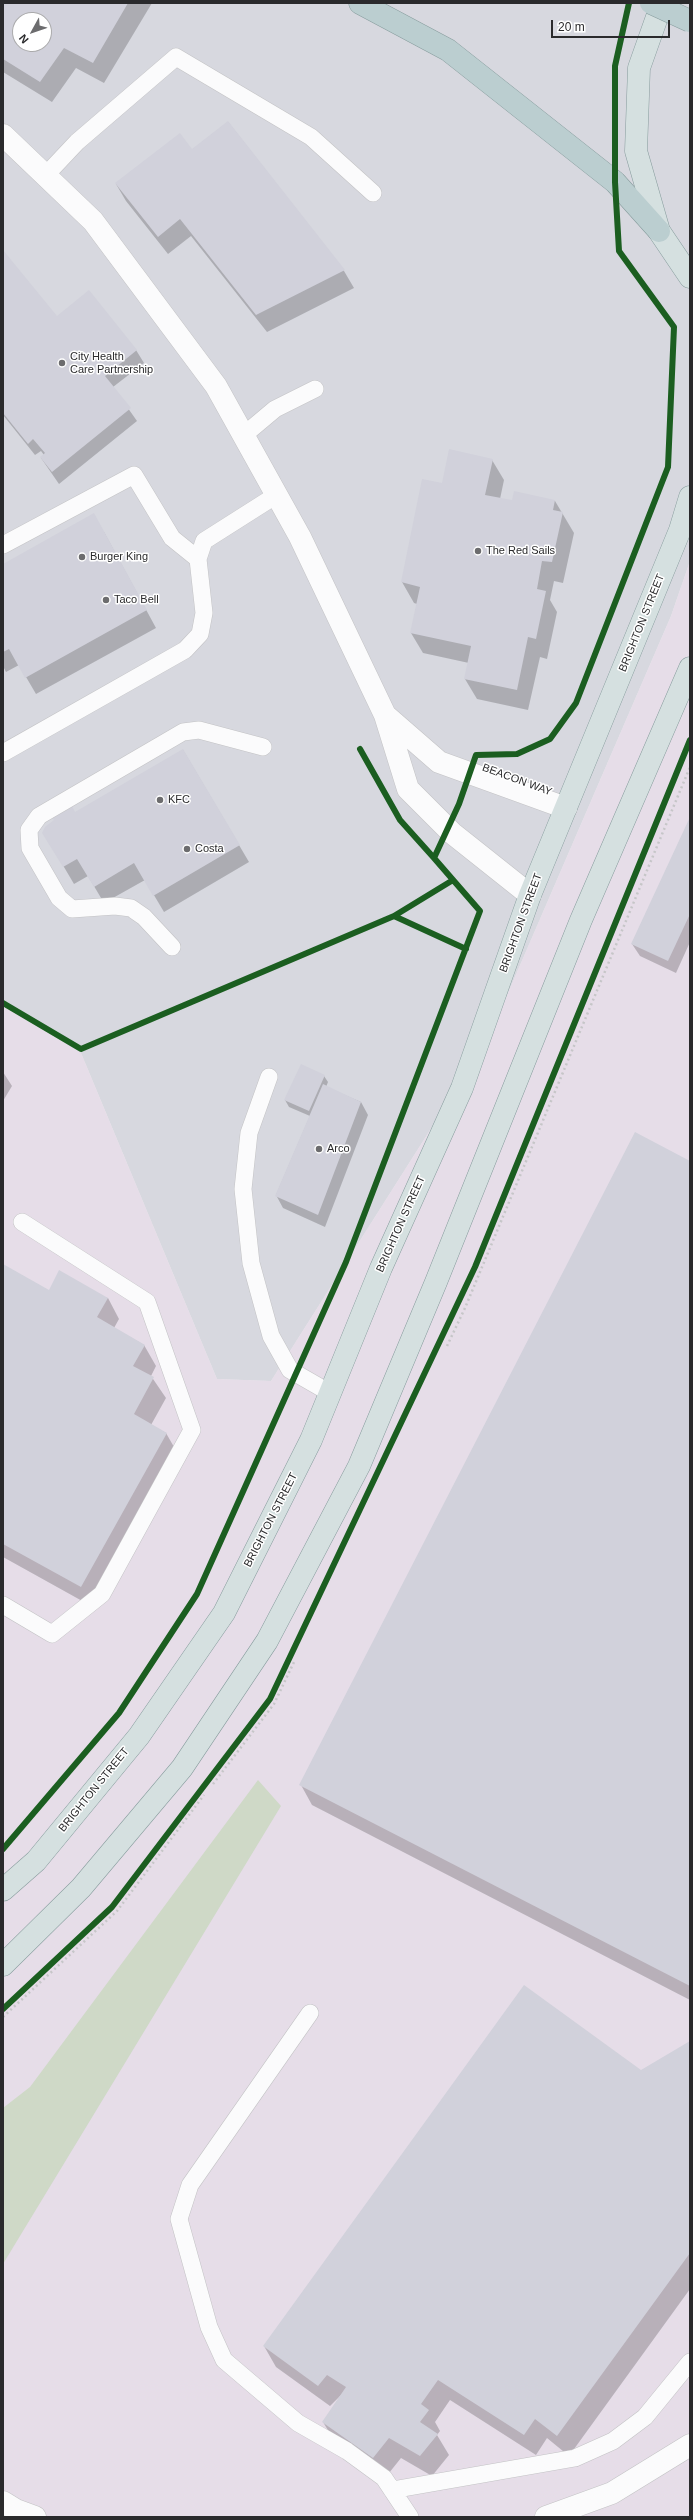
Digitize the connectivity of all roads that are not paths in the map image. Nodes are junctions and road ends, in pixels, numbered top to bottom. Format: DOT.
graph roads {
  1 [pos="360,3"];
  2 [pos="651,3"];
  3 [pos="662,3"];
  4 [pos="690,21"];
  5 [pos="5,140"];
  6 [pos="46,176"];
  7 [pos="373,193"];
  8 [pos="659,231"];
  9 [pos="690,277"];
  10 [pos="315,389"];
  11 [pos="244,435"];
  12 [pos="278,494"];
  13 [pos="690,497"];
  14 [pos="3,545"];
  15 [pos="198,559"];
  16 [pos="690,668"];
  17 [pos="385,715"];
  18 [pos="263,747"];
  19 [pos="3,753"];
  20 [pos="566,808"];
  21 [pos="530,895"];
  22 [pos="172,947"];
  23 [pos="269,1077"];
  24 [pos="22,1222"];
  25 [pos="330,1393"];
  26 [pos="3,1606"];
  27 [pos="3,1890"];
  28 [pos="3,1965"];
  29 [pos="310,2013"];
  30 [pos="690,2362"];
  31 [pos="690,2445"];
  32 [pos="392,2490"];
  33 [pos="3,2502"];
  34 [pos="568,2514"];
  35 [pos="35,2517"];
  36 [pos="410,2517"];
  37 [pos="546,2517"];
  1 -- 8 [label="highway"];
  2 -- 4 [label="highway, bridge"];
  3 -- 8 [label="main road"];
  5 -- 6 [label="street, BEACON WAY"];
  6 -- 7 [label="lane"];
  6 -- 11 [label="street, BEACON WAY"];
  8 -- 9 [label="main road"];
  10 -- 11 [label="lane"];
  11 -- 12 [label="street, BEACON WAY"];
  12 -- 15 [label="lane"];
  12 -- 17 [label="street, BEACON WAY"];
  13 -- 20 [label="main road, BRIGHTON STREET"];
  14 -- 15 [label="lane"];
  15 -- 19 [label="lane"];
  16 -- 28 [label="main road"];
  17 -- 20 [label="street, BEACON WAY"];
  17 -- 21 [label="street, BEACON WAY"];
  18 -- 22 [label="lane"];
  20 -- 21 [label="main road, BRIGHTON STREET"];
  21 -- 25 [label="main road, BRIGHTON STREET"];
  23 -- 25 [label="lane"];
  24 -- 26 [label="lane"];
  25 -- 27 [label="main road, BRIGHTON STREET"];
  29 -- 32 [label="lane"];
  30 -- 32 [label="lane"];
  31 -- 34 [label="street"];
  32 -- 36 [label="lane"];
  33 -- 35 [label="street"];
  34 -- 37 [label="street"];
}
